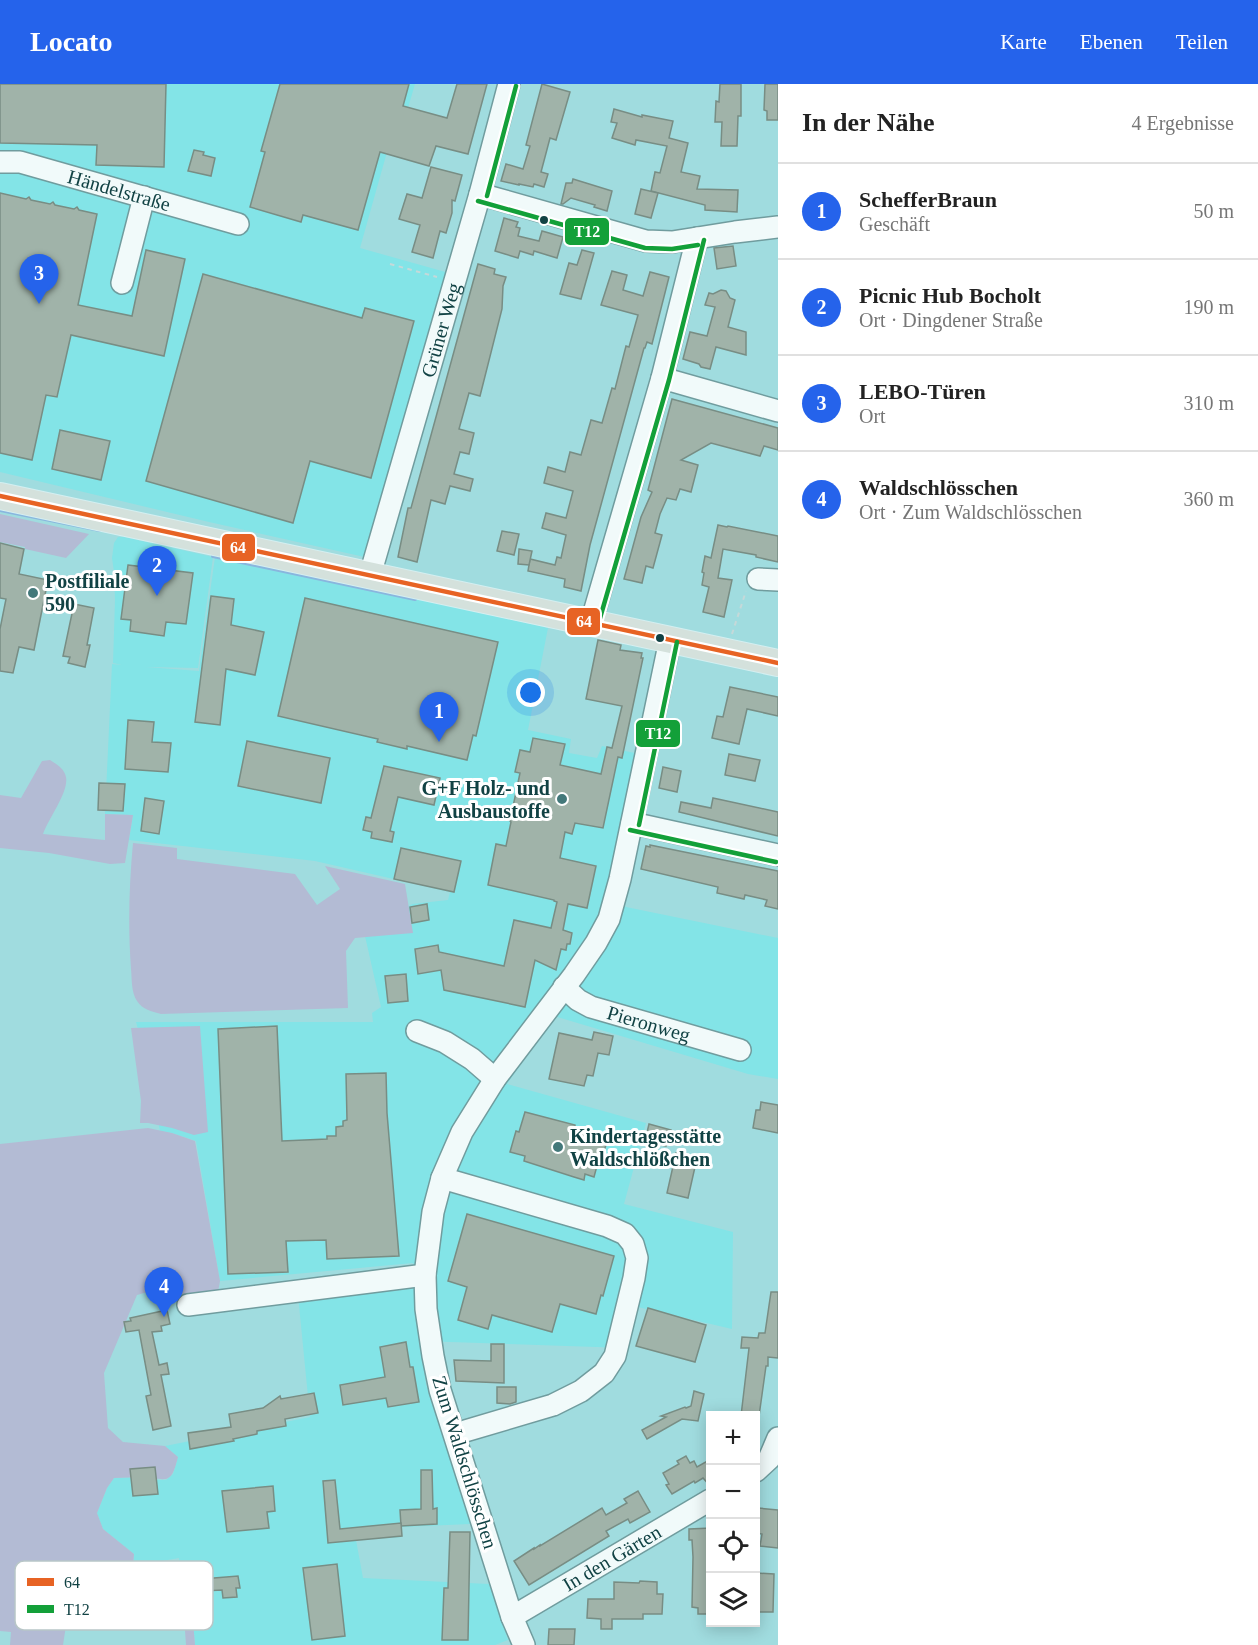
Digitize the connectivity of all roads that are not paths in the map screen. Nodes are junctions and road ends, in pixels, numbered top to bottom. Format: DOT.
graph roads {
  1 [pos="509,84"];
  2 [pos="0,162"];
  3 [pos="480,194"];
  4 [pos="144,197"];
  5 [pos="238,224"];
  6 [pos="778,227"];
  7 [pos="697,238"];
  8 [pos="122,283"];
  9 [pos="662,378"];
  10 [pos="778,411"];
  11 [pos="0,496"];
  12 [pos="370,575"];
  13 [pos="591,623"];
  14 [pos="670,640"];
  15 [pos="778,663"];
  16 [pos="632,823"];
  17 [pos="778,855"];
  18 [pos="564,987"];
  19 [pos="417,1031"];
  20 [pos="740,1050"];
  21 [pos="495,1079"];
  22 [pos="442,1178"];
  23 [pos="425,1275"];
  24 [pos="188,1305"];
  25 [pos="455,1434"];
  26 [pos="778,1438"];
  27 [pos="760,1468"];
  28 [pos="706,1503"];
  29 [pos="512,1617"];
  30 [pos="524,1645"];
  1 -- 3 [label="street, Grüner Weg"];
  2 -- 4 [label="street, Händelstraße"];
  3 -- 7 [label="street"];
  3 -- 12 [label="street, Grüner Weg"];
  4 -- 5 [label="street, Händelstraße"];
  4 -- 8 [label="street"];
  6 -- 7 [label="street"];
  7 -- 9 [label="street"];
  9 -- 10 [label="street"];
  9 -- 13 [label="street"];
  11 -- 12 [label="main road"];
  12 -- 13 [label="main road"];
  13 -- 14 [label="main road"];
  14 -- 15 [label="main road"];
  14 -- 16 [label="street, Zum Waldschlösschen"];
  16 -- 17 [label="street"];
  16 -- 18 [label="street, Zum Waldschlösschen"];
  18 -- 20 [label="street, Pieronweg"];
  18 -- 21 [label="street, Zum Waldschlösschen"];
  19 -- 21 [label="street"];
  21 -- 22 [label="street, Zum Waldschlösschen"];
  22 -- 23 [label="street, Zum Waldschlösschen"];
  22 -- 25 [label="street"];
  23 -- 24 [label="street"];
  23 -- 25 [label="street, Zum Waldschlösschen"];
  25 -- 29 [label="street, Zum Waldschlösschen"];
  26 -- 27 [label="street"];
  28 -- 29 [label="street, In den Gärten"];
  29 -- 30 [label="street, Zum Waldschlösschen"];
}
